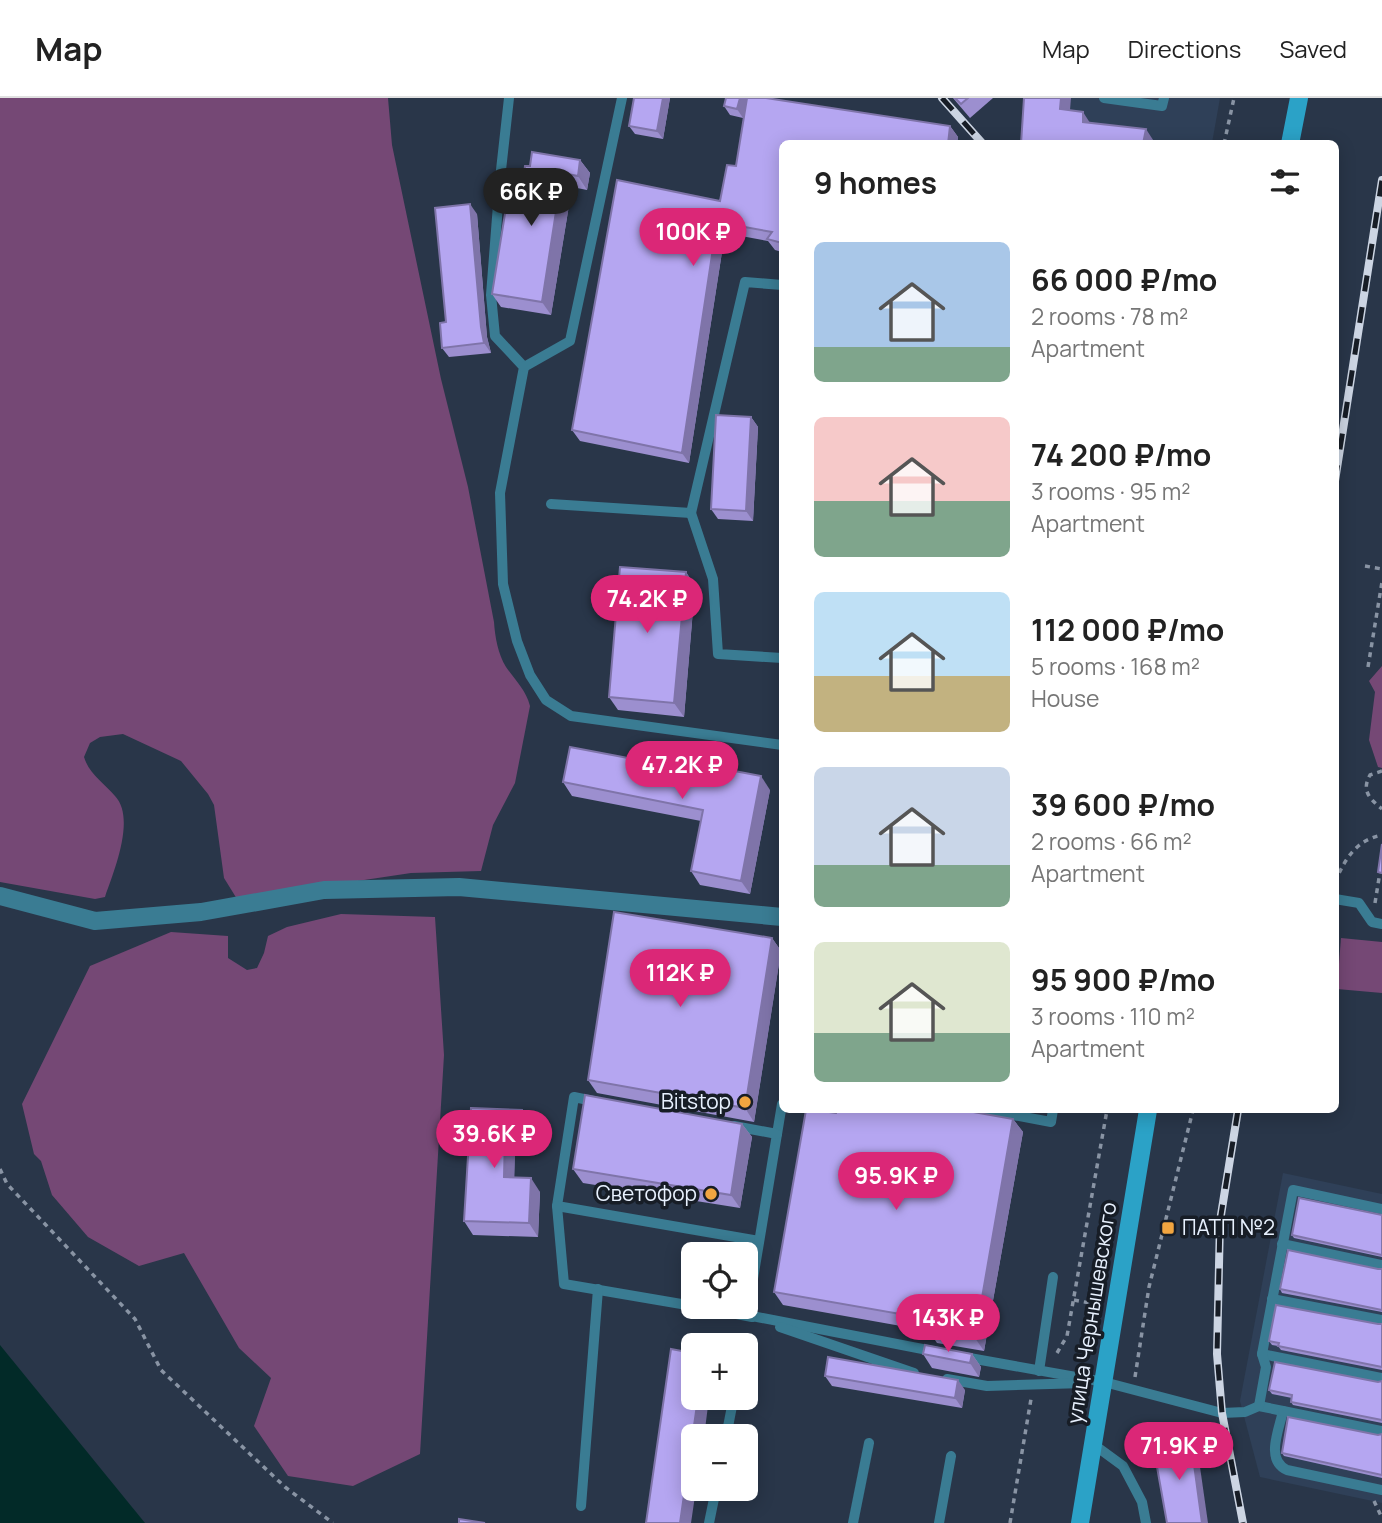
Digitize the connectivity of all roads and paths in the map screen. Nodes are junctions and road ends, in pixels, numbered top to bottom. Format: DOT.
graph roads {
  1 [pos="509,98"];
  2 [pos="622,98"];
  3 [pos="1104,98"];
  4 [pos="1164,98"];
  5 [pos="1234,98"];
  6 [pos="1299,98"];
  7 [pos="1225,140"];
  8 [pos="1291,140"];
  9 [pos="779,285"];
  10 [pos="524,367"];
  11 [pos="551,504"];
  12 [pos="691,513"];
  13 [pos="1365,566"];
  14 [pos="1382,569"];
  15 [pos="1382,582"];
  16 [pos="779,658"];
  17 [pos="1368,667"];
  18 [pos="779,745"];
  19 [pos="1382,771"];
  20 [pos="1382,808"];
  21 [pos="1382,835"];
  22 [pos="1380,872"];
  23 [pos="1339,875"];
  24 [pos="0,896"];
  25 [pos="1339,900"];
  26 [pos="779,917"];
  27 [pos="1377,923"];
  28 [pos="615,1105"];
  29 [pos="780,1113"];
  30 [pos="1002,1113"];
  31 [pos="1052,1113"];
  32 [pos="1148,1113"];
  33 [pos="1192,1113"];
  34 [pos="723,1124"];
  35 [pos="777,1134"];
  36 [pos="0,1169"];
  37 [pos="557,1206"];
  38 [pos="1382,1209"];
  39 [pos="759,1241"];
  40 [pos="1282,1244"];
  41 [pos="758,1247"];
  42 [pos="1382,1265"];
  43 [pos="1053,1276"];
  44 [pos="598,1289"];
  45 [pos="1272,1299"];
  46 [pos="681,1304"];
  47 [pos="758,1317"];
  48 [pos="758,1319"];
  49 [pos="1382,1320"];
  50 [pos="1262,1354"];
  51 [pos="1039,1371"];
  52 [pos="920,1374"];
  53 [pos="933,1376"];
  54 [pos="1382,1378"];
  55 [pos="1104,1382"];
  56 [pos="1133,1390"];
  57 [pos="1259,1406"];
  58 [pos="1283,1411"];
  59 [pos="1382,1430"];
  60 [pos="869,1443"];
  61 [pos="1093,1444"];
  62 [pos="951,1455"];
  63 [pos="1382,1489"];
  64 [pos="714,1501"];
  65 [pos="581,1506"];
  66 [pos="333,1523"];
  67 [pos="709,1523"];
  68 [pos="853,1523"];
  69 [pos="939,1523"];
  70 [pos="1080,1523"];
  71 [pos="1146,1523"];
  1 -- 10 [label="lane"];
  2 -- 10 [label="lane"];
  3 -- 4 [label="lane"];
  5 -- 7 [label="path"];
  6 -- 8 [label="main road"];
  9 -- 12 [label="lane"];
  10 -- 18 [label="lane"];
  11 -- 12 [label="lane"];
  12 -- 16 [label="lane"];
  13 -- 14 [label="path"];
  15 -- 17 [label="path"];
  19 -- 20 [label="path"];
  21 -- 23 [label="path"];
  22 -- 27 [label="path"];
  24 -- 26 [label="street"];
  25 -- 27 [label="lane"];
  28 -- 37 [label="lane"];
  29 -- 35 [label="lane"];
  30 -- 31 [label="lane"];
  32 -- 55 [label="main road, улица Чернышевского"];
  33 -- 56 [label="path"];
  34 -- 35 [label="lane"];
  35 -- 39 [label="lane"];
  36 -- 66 [label="path"];
  37 -- 39 [label="lane"];
  37 -- 44 [label="lane"];
  38 -- 40 [label="lane"];
  39 -- 41 [label="lane"];
  40 -- 42 [label="lane"];
  40 -- 45 [label="lane"];
  43 -- 51 [label="lane"];
  44 -- 46 [label="lane"];
  44 -- 65 [label="lane"];
  45 -- 49 [label="lane"];
  45 -- 50 [label="lane"];
  47 -- 51 [label="lane"];
  48 -- 52 [label="lane"];
  50 -- 54 [label="lane"];
  50 -- 57 [label="lane"];
  51 -- 55 [label="lane"];
  53 -- 55 [label="lane"];
  55 -- 56 [label="lane"];
  55 -- 61 [label="main road, улица Чернышевского"];
  56 -- 57 [label="lane"];
  57 -- 58 [label="lane"];
  58 -- 59 [label="lane"];
  58 -- 63 [label="lane"];
  60 -- 68 [label="lane"];
  61 -- 70 [label="main road, улица Чернышевского"];
  61 -- 71 [label="lane"];
  62 -- 69 [label="lane"];
  64 -- 67 [label="lane"];
}
